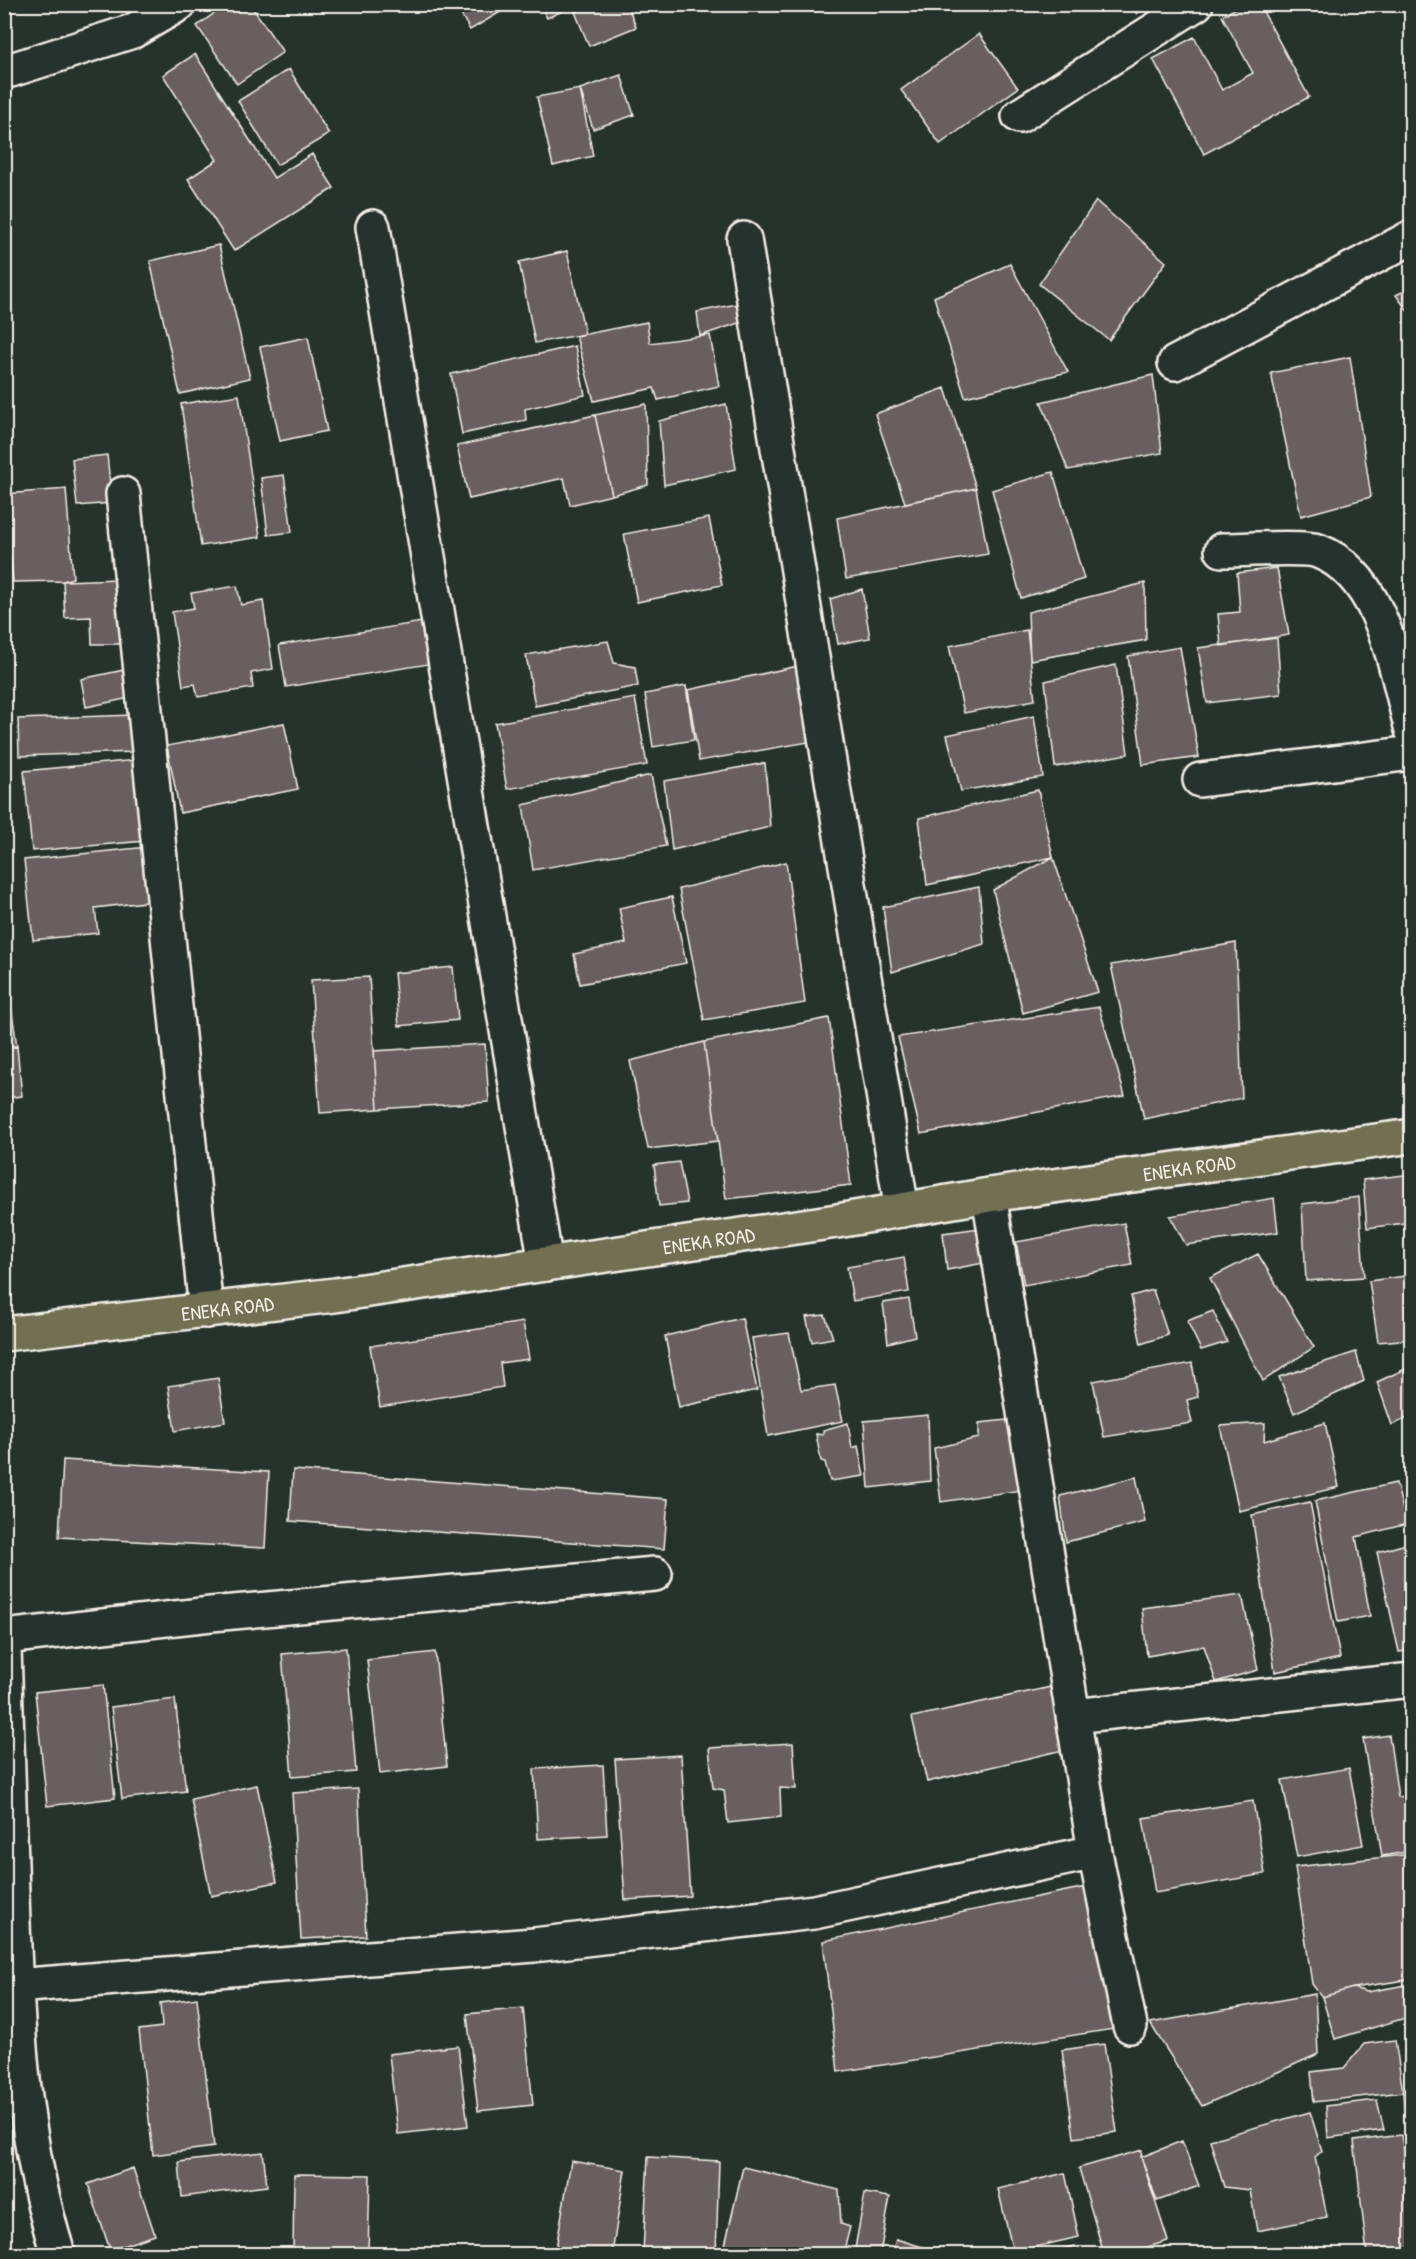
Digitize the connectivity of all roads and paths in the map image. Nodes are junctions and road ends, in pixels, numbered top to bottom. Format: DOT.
graph roads {
  1 [pos="179,4"];
  2 [pos="1196,4"];
  3 [pos="4,69"];
  4 [pos="1019,116"];
  5 [pos="373,227"];
  6 [pos="1412,237"];
  7 [pos="744,239"];
  8 [pos="1175,363"];
  9 [pos="123,494"];
  10 [pos="1222,550"];
  11 [pos="1412,730"];
  12 [pos="1412,753"];
  13 [pos="1200,780"];
  14 [pos="1412,1136"];
  15 [pos="988,1195"];
  16 [pos="902,1210"];
  17 [pos="546,1264"];
  18 [pos="206,1311"];
  19 [pos="4,1334"];
  20 [pos="655,1574"];
  21 [pos="4,1637"];
  22 [pos="4,1648"];
  23 [pos="1412,1680"];
  24 [pos="1072,1716"];
  25 [pos="1095,1852"];
  26 [pos="15,1986"];
  27 [pos="1130,2026"];
  28 [pos="58,2254"];
  1 -- 3 [label="street"];
  2 -- 4 [label="street"];
  5 -- 17 [label="street"];
  6 -- 8 [label="street"];
  7 -- 16 [label="street"];
  9 -- 18 [label="street"];
  10 -- 11 [label="street"];
  12 -- 13 [label="street"];
  14 -- 15 [label="main road, ENEKA ROAD"];
  15 -- 16 [label="main road, ENEKA ROAD"];
  15 -- 24 [label="street"];
  16 -- 17 [label="main road, ENEKA ROAD"];
  17 -- 18 [label="main road, ENEKA ROAD"];
  18 -- 19 [label="main road, ENEKA ROAD"];
  20 -- 21 [label="street"];
  22 -- 26 [label="street"];
  23 -- 24 [label="street"];
  24 -- 25 [label="street"];
  25 -- 26 [label="street"];
  25 -- 27 [label="street"];
  26 -- 28 [label="street"];
}
